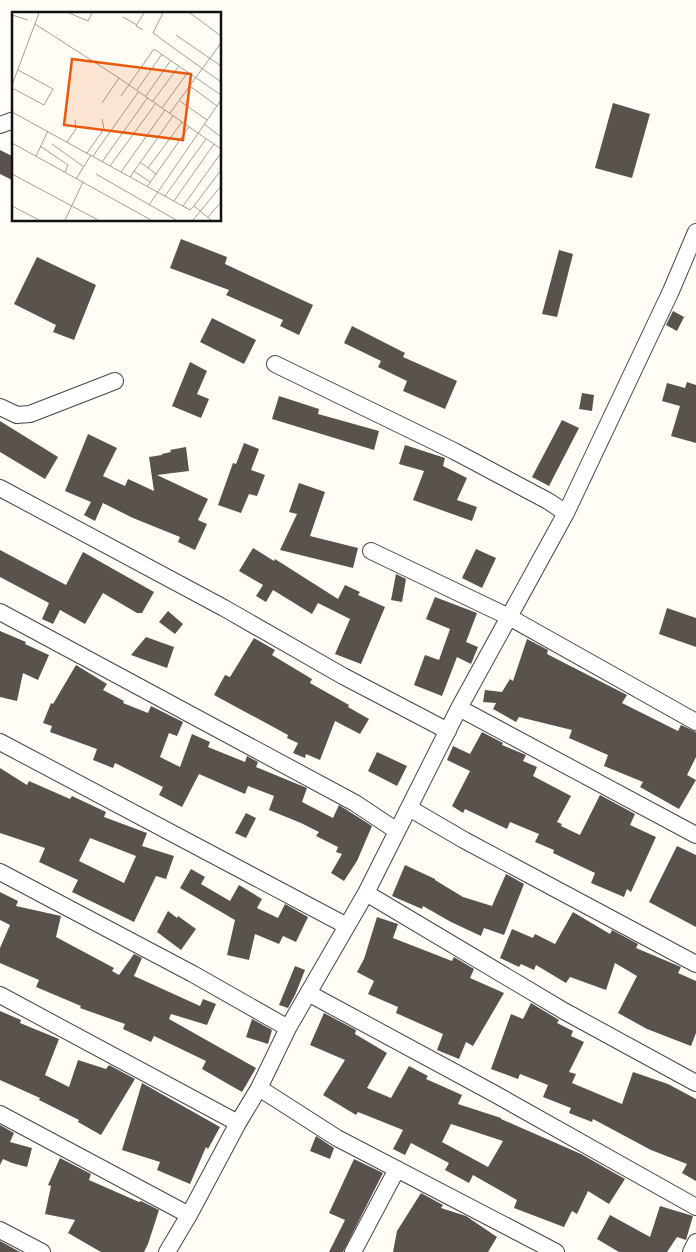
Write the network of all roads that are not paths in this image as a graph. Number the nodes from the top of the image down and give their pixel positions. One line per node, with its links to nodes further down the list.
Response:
1 (12, 121): 2 (street)
2 (0, 125)
3 (696, 232): 8 (street)
4 (275, 364): 8 (street)
5 (115, 381): 6 (street)
6 (0, 407)
7 (0, 488): 14 (street)
8 (566, 513): 11 (street)
9 (371, 551): 11 (street)
10 (0, 612): 17 (street)
11 (509, 617): 12 (street); 13 (street)
12 (459, 708): 14 (street); 18 (street)
13 (696, 722)
14 (448, 731): 16 (street)
15 (0, 742): 21 (street)
16 (409, 808): 17 (street); 22 (street)
17 (397, 831): 20 (street)
18 (696, 835)
19 (0, 872): 25 (street)
20 (366, 893): 21 (street); 26 (street)
21 (347, 926): 23 (street)
22 (696, 964)
23 (308, 993): 25 (street); 31 (street)
24 (0, 994): 29 (street)
25 (288, 1028): 27 (street)
26 (696, 1084)
27 (259, 1088): 29 (street); 30 (street)
28 (0, 1114): 32 (street)
29 (238, 1123): 32 (street)
30 (397, 1169): 37 (street); 38 (street)
31 (696, 1207)
32 (189, 1215): 36 (street)
33 (0, 1230): 35 (street)
34 (696, 1242): 39 (street)
35 (42, 1252)
36 (167, 1252)
37 (354, 1252)
38 (556, 1252)
39 (691, 1252)

